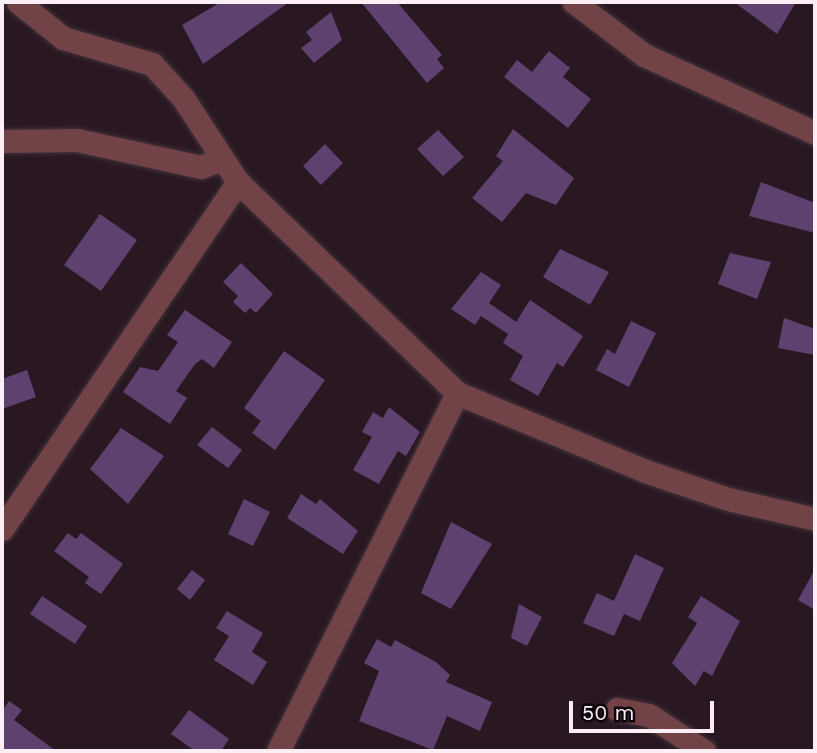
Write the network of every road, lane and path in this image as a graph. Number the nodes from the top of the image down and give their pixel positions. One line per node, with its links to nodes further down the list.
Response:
1 (18, 2): 5 (street)
2 (573, 2): 3 (street)
3 (815, 132)
4 (2, 141): 5 (street)
5 (221, 159): 6 (street)
6 (238, 182): 7 (street); 9 (street)
7 (457, 393): 8 (street); 11 (street)
8 (815, 519)
9 (2, 529)
10 (617, 709): 12 (street)
11 (278, 751)
12 (704, 751)

